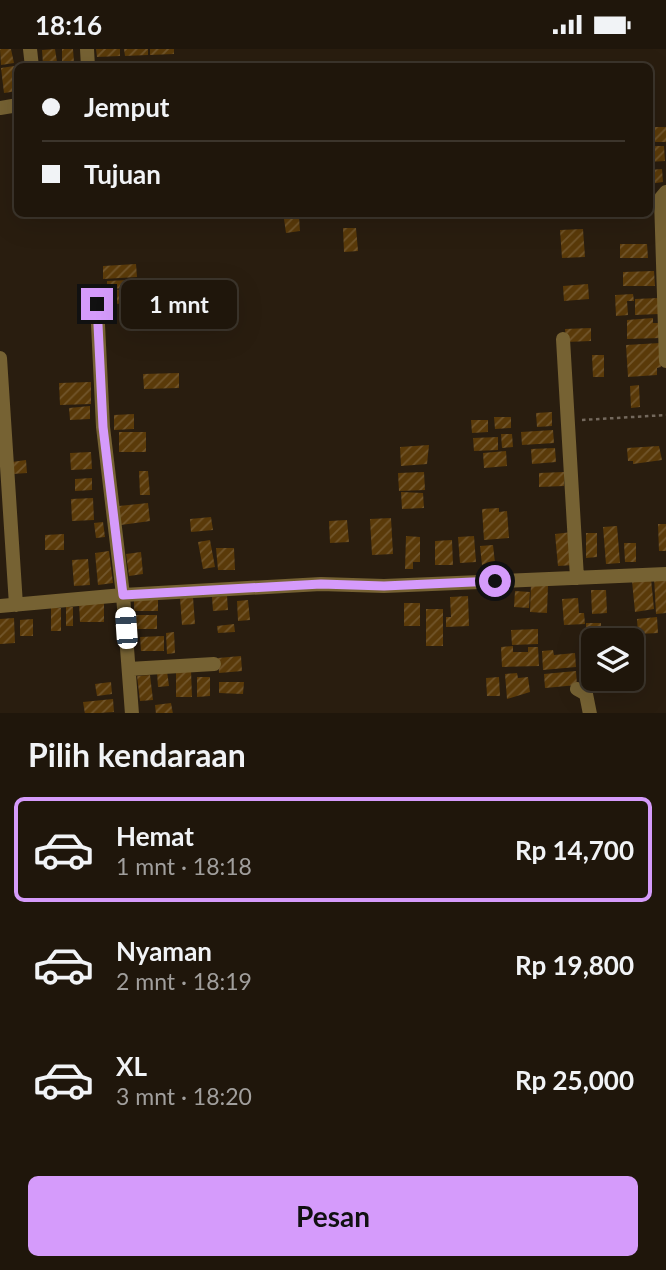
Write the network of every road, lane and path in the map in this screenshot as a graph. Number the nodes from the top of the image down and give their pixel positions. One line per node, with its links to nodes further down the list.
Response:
1 (666, 192): 5 (street)
2 (97, 304): 10 (street)
3 (563, 339): 7 (street)
4 (0, 358): 11 (street)
5 (666, 361)
6 (666, 415): 7 (path)
7 (567, 421): 9 (street)
8 (666, 574): 9 (street)
9 (577, 578): 10 (street)
10 (123, 595): 11 (street); 14 (street)
11 (16, 605): 12 (street)
12 (0, 606)
13 (214, 664): 14 (street)
14 (129, 669): 16 (street)
15 (577, 689): 17 (street)
16 (132, 713)
17 (590, 713)

